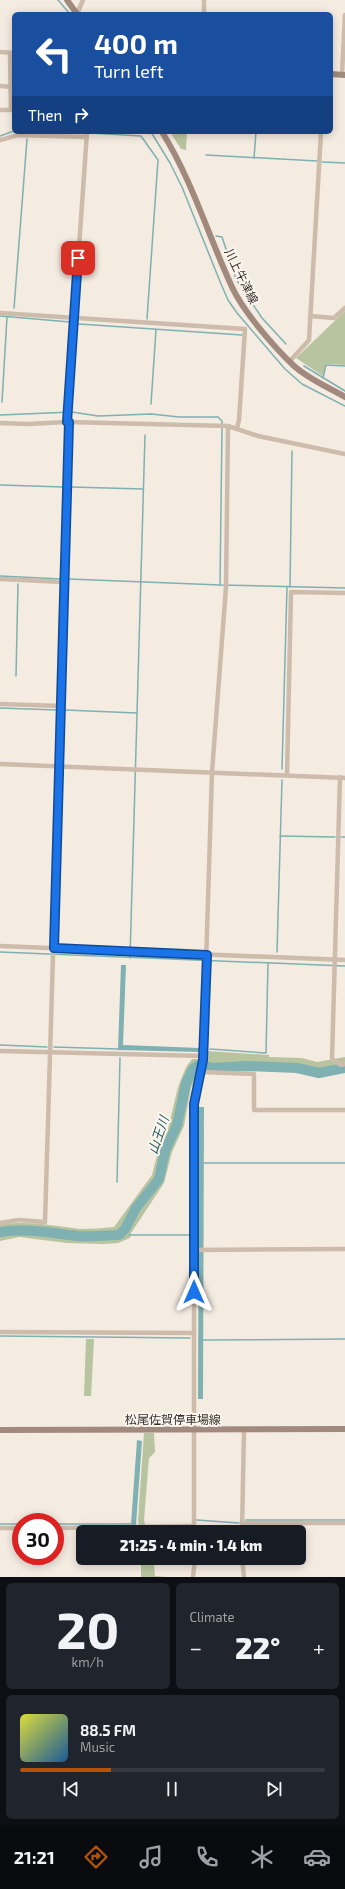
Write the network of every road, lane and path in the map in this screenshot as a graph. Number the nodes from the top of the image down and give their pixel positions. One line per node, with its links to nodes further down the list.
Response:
1 (67, 0): 4 (main road)
2 (83, 0): 5 (street)
3 (204, 0): 6 (street)
4 (76, 12)
5 (78, 12)
6 (204, 12)
7 (345, 15): 10 (street)
8 (0, 52): 9 (street)
9 (12, 53): 12 (street)
10 (343, 74)
11 (0, 86): 12 (street)
12 (11, 87): 13 (street)
13 (0, 110)
14 (163, 134): 22 (main road, 川上牛津線)
15 (321, 134): 20 (street)
16 (87, 135): 17 (street); 21 (street)
17 (0, 140)
18 (345, 308): 20 (street)
19 (0, 313): 21 (street)
20 (310, 316): 22 (street)
21 (74, 318): 24 (street); 27 (street)
22 (290, 361): 23 (main road, 川上牛津線)
23 (345, 397)
24 (68, 422): 25 (street); 26 (street); 30 (street)
25 (0, 423)
26 (228, 426): 27 (street); 36 (street)
27 (237, 428): 28 (street)
28 (345, 454)
29 (0, 579): 30 (street)
30 (64, 582): 33 (street)
31 (345, 593): 37 (street)
32 (0, 704): 33 (street)
33 (61, 706): 35 (street)
34 (0, 764): 35 (street)
35 (59, 767): 36 (street); 40 (street)
36 (212, 772): 37 (street); 41 (street)
37 (286, 775): 38 (street)
38 (342, 777): 42 (street)
39 (0, 946): 40 (street)
40 (54, 948): 41 (street); 45 (street)
41 (207, 955): 42 (street); 46 (street)
42 (335, 960): 43 (street); 47 (street)
43 (345, 960)
44 (0, 1051): 45 (street)
45 (50, 1052): 46 (street); 50 (street)
46 (204, 1058): 48 (street)
47 (345, 1064)
48 (202, 1072): 49 (street); 52 (street)
49 (345, 1110)
50 (0, 1223)
51 (345, 1249): 52 (street)
52 (194, 1250): 54 (street)
53 (0, 1332): 54 (street)
54 (194, 1333): 55 (street)
55 (194, 1429): 57 (main road, 松尾佐賀停車場線); 58 (main road, 松尾佐賀停車場線); 61 (street)
56 (345, 1429): 58 (main road, 松尾佐賀停車場線)
57 (0, 1430)
58 (244, 1430): 59 (street)
59 (242, 1523): 60 (street)
60 (345, 1523)
61 (194, 1525)
62 (0, 1528): 63 (street)
63 (12, 1528)
64 (64, 1528): 65 (street)
65 (76, 1528)
66 (194, 1565): 68 (street)
67 (243, 1565): 69 (street)
68 (193, 1577)
69 (244, 1577)

